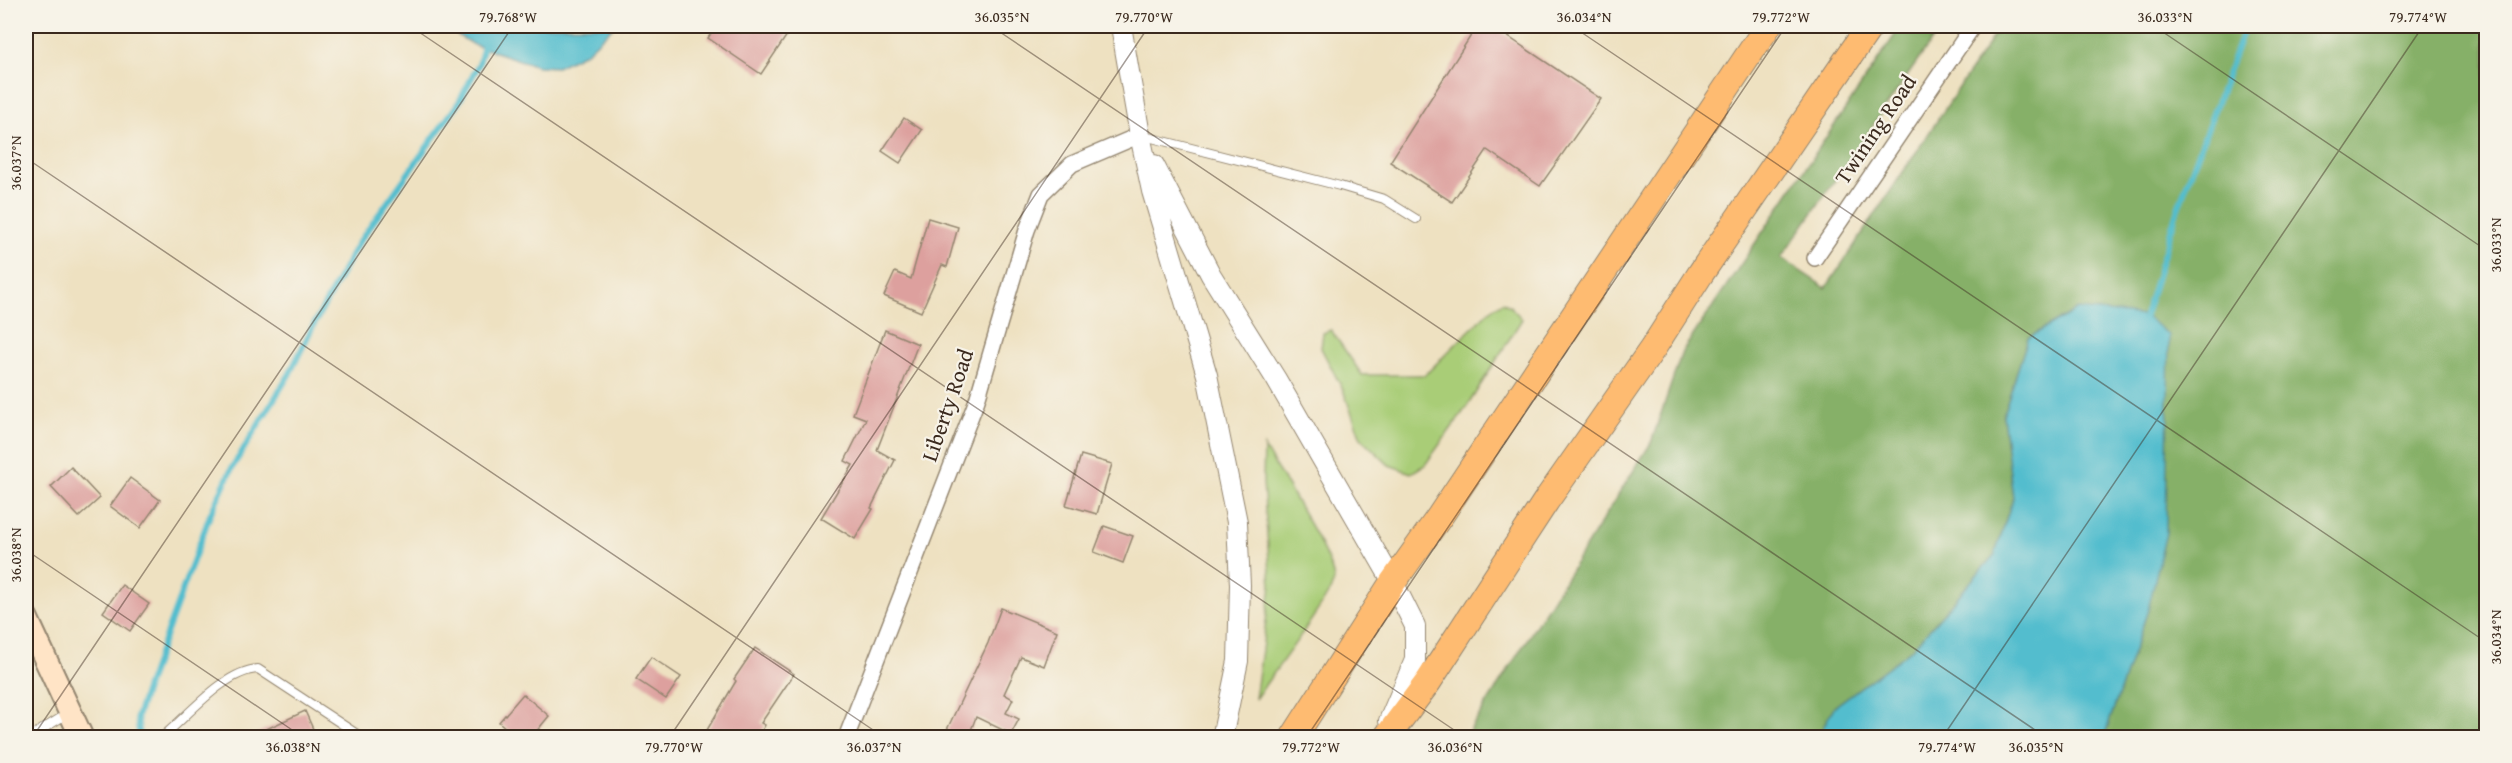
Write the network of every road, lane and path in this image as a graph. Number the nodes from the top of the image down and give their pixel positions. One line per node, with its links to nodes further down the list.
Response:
1 (1121, 26): 5 (street)
2 (1768, 26): 8 (highway)
3 (1870, 26): 18 (highway)
4 (1972, 26): 7 (street, Twining Road)
5 (1140, 135): 6 (lane); 8 (street); 15 (street, Liberty Road); 16 (street)
6 (1416, 219)
7 (1815, 258)
8 (1393, 582): 17 (highway); 18 (street)
9 (26, 617): 10 (main road)
10 (71, 712): 11 (lane); 12 (main road)
11 (28, 738)
12 (82, 738)
13 (161, 738): 14 (lane)
14 (363, 738)
15 (846, 738)
16 (1222, 738)
17 (1293, 738)
18 (1384, 738)

